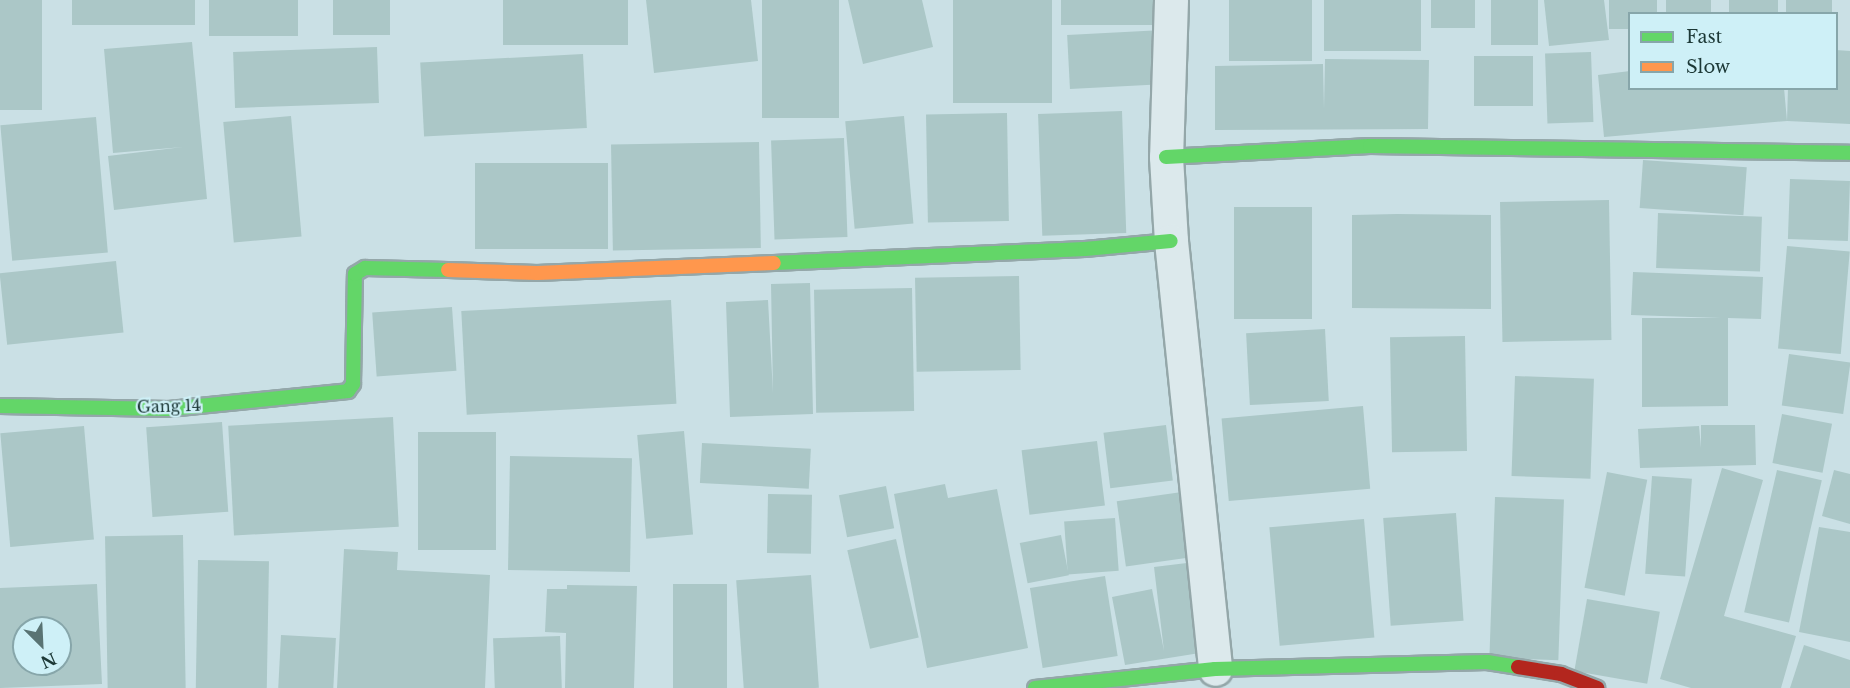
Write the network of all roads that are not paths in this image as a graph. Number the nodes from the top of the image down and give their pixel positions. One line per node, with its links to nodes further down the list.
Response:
1 (1171, 0): 3 (street)
2 (1850, 153): 3 (street)
3 (1166, 157): 4 (street)
4 (1171, 241): 5 (street, Gang 14); 6 (street)
5 (0, 406)
6 (1215, 669): 7 (street); 8 (street)
7 (1560, 681): 9 (street)
8 (1035, 688)
9 (1597, 688)

